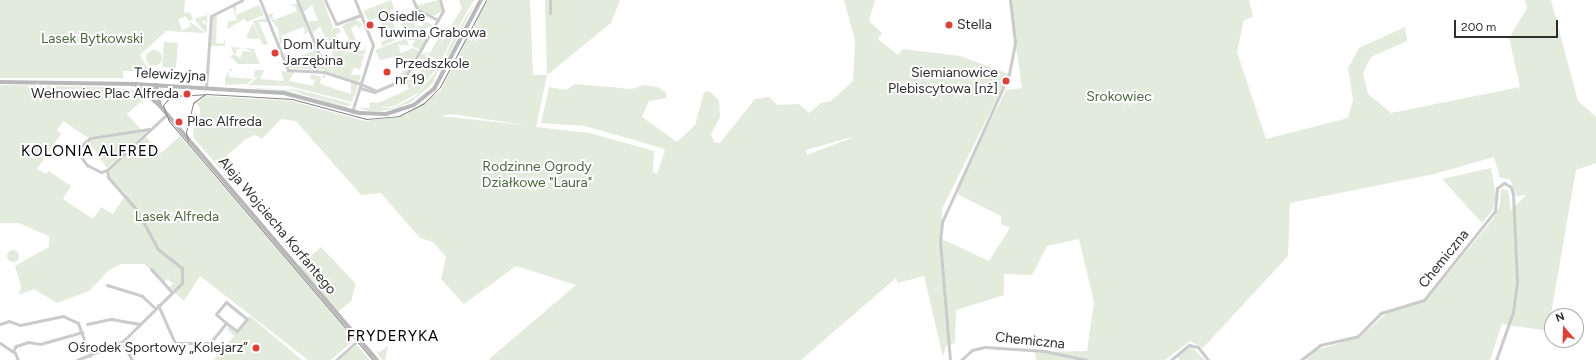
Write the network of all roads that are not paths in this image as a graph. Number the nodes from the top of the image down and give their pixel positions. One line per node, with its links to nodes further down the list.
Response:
1 (242, 0): 20 (street)
2 (260, 0): 14 (street)
3 (297, 0): 14 (street)
4 (325, 0): 12 (street)
5 (355, 0): 12 (street)
6 (412, 0): 13 (street)
7 (440, 0): 13 (street)
8 (481, 0): 24 (main road, Telewizyjna)
9 (550, 0): 11 (street)
10 (1010, 0): 42 (street)
11 (550, 13)
12 (361, 15): 19 (street)
13 (438, 20): 19 (street)
14 (316, 71): 19 (street)
15 (0, 82): 16 (main road, Telewizyjna)
16 (135, 84): 17 (main road, Telewizyjna); 22 (main road, Aleja Wojciecha Korfantego)
17 (155, 85): 18 (main road, Telewizyjna); 21 (main road); 22 (main road)
18 (169, 86): 20 (main road, Telewizyjna); 21 (main road)
19 (361, 86): 24 (street)
20 (206, 88): 24 (main road, Telewizyjna)
21 (160, 95): 23 (main road)
22 (152, 97): 23 (main road, Aleja Wojciecha Korfantego)
23 (160, 106): 25 (main road, Aleja Wojciecha Korfantego)
24 (352, 112)
25 (167, 114): 26 (street); 38 (main road, Aleja Wojciecha Korfantego)
26 (149, 129): 27 (street); 27 (street)
27 (107, 170): 30 (street)
28 (151, 269): 30 (street)
29 (107, 285): 32 (street)
30 (172, 292): 31 (street)
31 (158, 305): 32 (street); 33 (street)
32 (155, 308): 36 (street)
33 (226, 323): 33 (street)
34 (0, 324): 37 (street)
35 (87, 324): 36 (street)
36 (140, 324): 39 (street)
37 (82, 332): 41 (street); 43 (street)
38 (359, 339): 47 (street); 48 (main road, Aleja Wojciecha Korfantego)
39 (122, 342): 43 (street); 46 (street)
40 (0, 343): 41 (street)
41 (13, 352): 44 (street)
42 (950, 354): 49 (street); 50 (street)
43 (90, 356): 45 (street)
44 (18, 360)
45 (77, 360)
46 (132, 360)
47 (336, 360)
48 (377, 360)
49 (950, 360)
50 (954, 360)
51 (961, 360): 52 (street, Chemiczna)
52 (1086, 360)
53 (1171, 360): 54 (street)
54 (1208, 360)
55 (1301, 360): 56 (street, Chemiczna)
56 (1496, 360)

